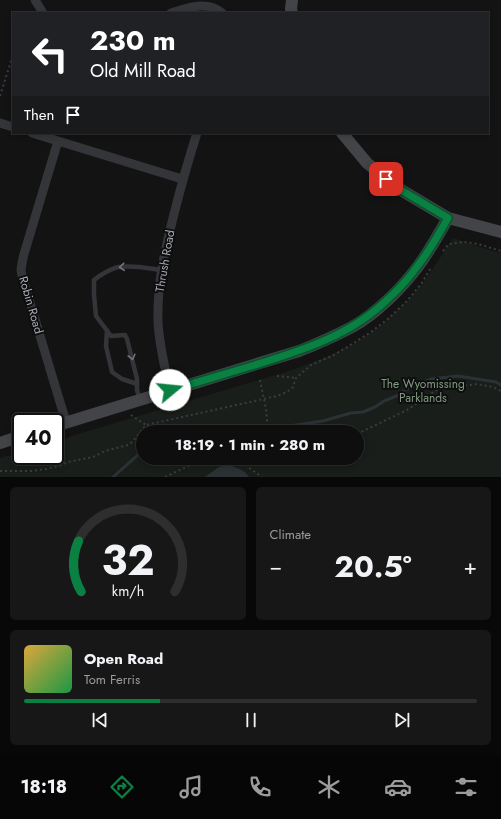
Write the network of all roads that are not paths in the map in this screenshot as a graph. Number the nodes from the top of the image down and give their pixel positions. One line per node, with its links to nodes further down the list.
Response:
1 (35, 0): 2 (street)
2 (42, 12)
3 (174, 12): 4 (street)
4 (220, 12)
5 (0, 123): 6 (street)
6 (12, 127)
7 (35, 134): 10 (street)
8 (197, 134): 11 (street, Thrush Road)
9 (343, 134): 12 (street)
10 (58, 141): 11 (street); 19 (street, Robin Road)
11 (182, 179): 14 (street, Thrush Road)
12 (448, 218): 13 (street); 17 (street)
13 (501, 232)
14 (161, 270): 15 (lane, one-way to 15); 17 (street, Thrush Road)
15 (107, 330): 16 (lane); 16 (lane, one-way to 16)
16 (137, 384): 18 (lane)
17 (170, 390): 18 (street)
18 (140, 400): 20 (street)
19 (58, 413)
20 (64, 423)
21 (12, 439): 22 (street)
22 (0, 442)

